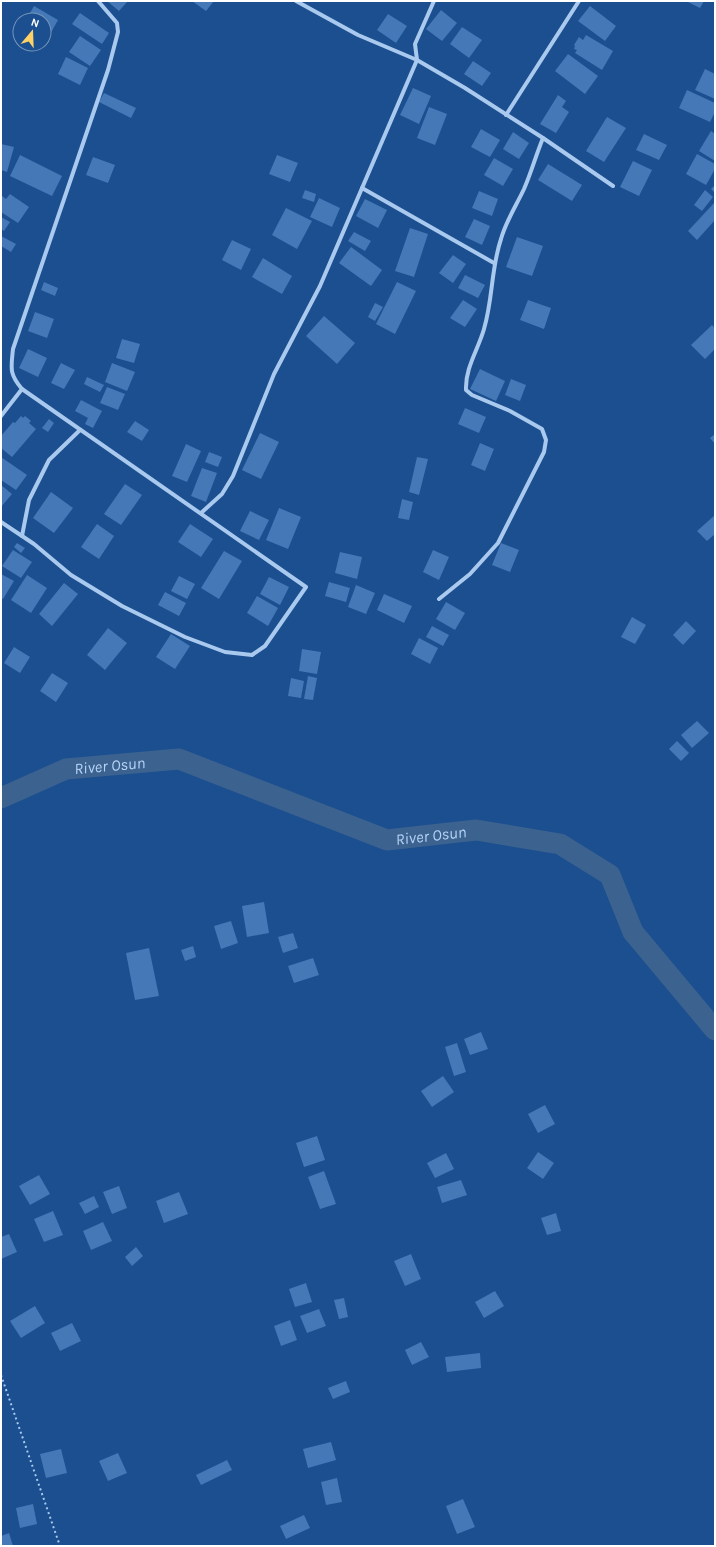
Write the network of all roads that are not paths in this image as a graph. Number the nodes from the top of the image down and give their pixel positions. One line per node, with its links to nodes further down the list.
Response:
1 (98, 1): 11 (street)
2 (296, 1): 5 (street)
3 (434, 1): 5 (street)
4 (579, 1): 6 (street)
5 (416, 60): 6 (street); 9 (street)
6 (506, 115): 7 (street)
7 (542, 138): 8 (street); 10 (street)
8 (613, 186)
9 (362, 188): 10 (street); 14 (street)
10 (494, 263): 17 (street)
11 (22, 389): 12 (street); 13 (street)
12 (1, 416)
13 (80, 430): 14 (street); 16 (street)
14 (201, 513): 16 (street)
15 (1, 522): 16 (street)
16 (22, 536)
17 (439, 599)

